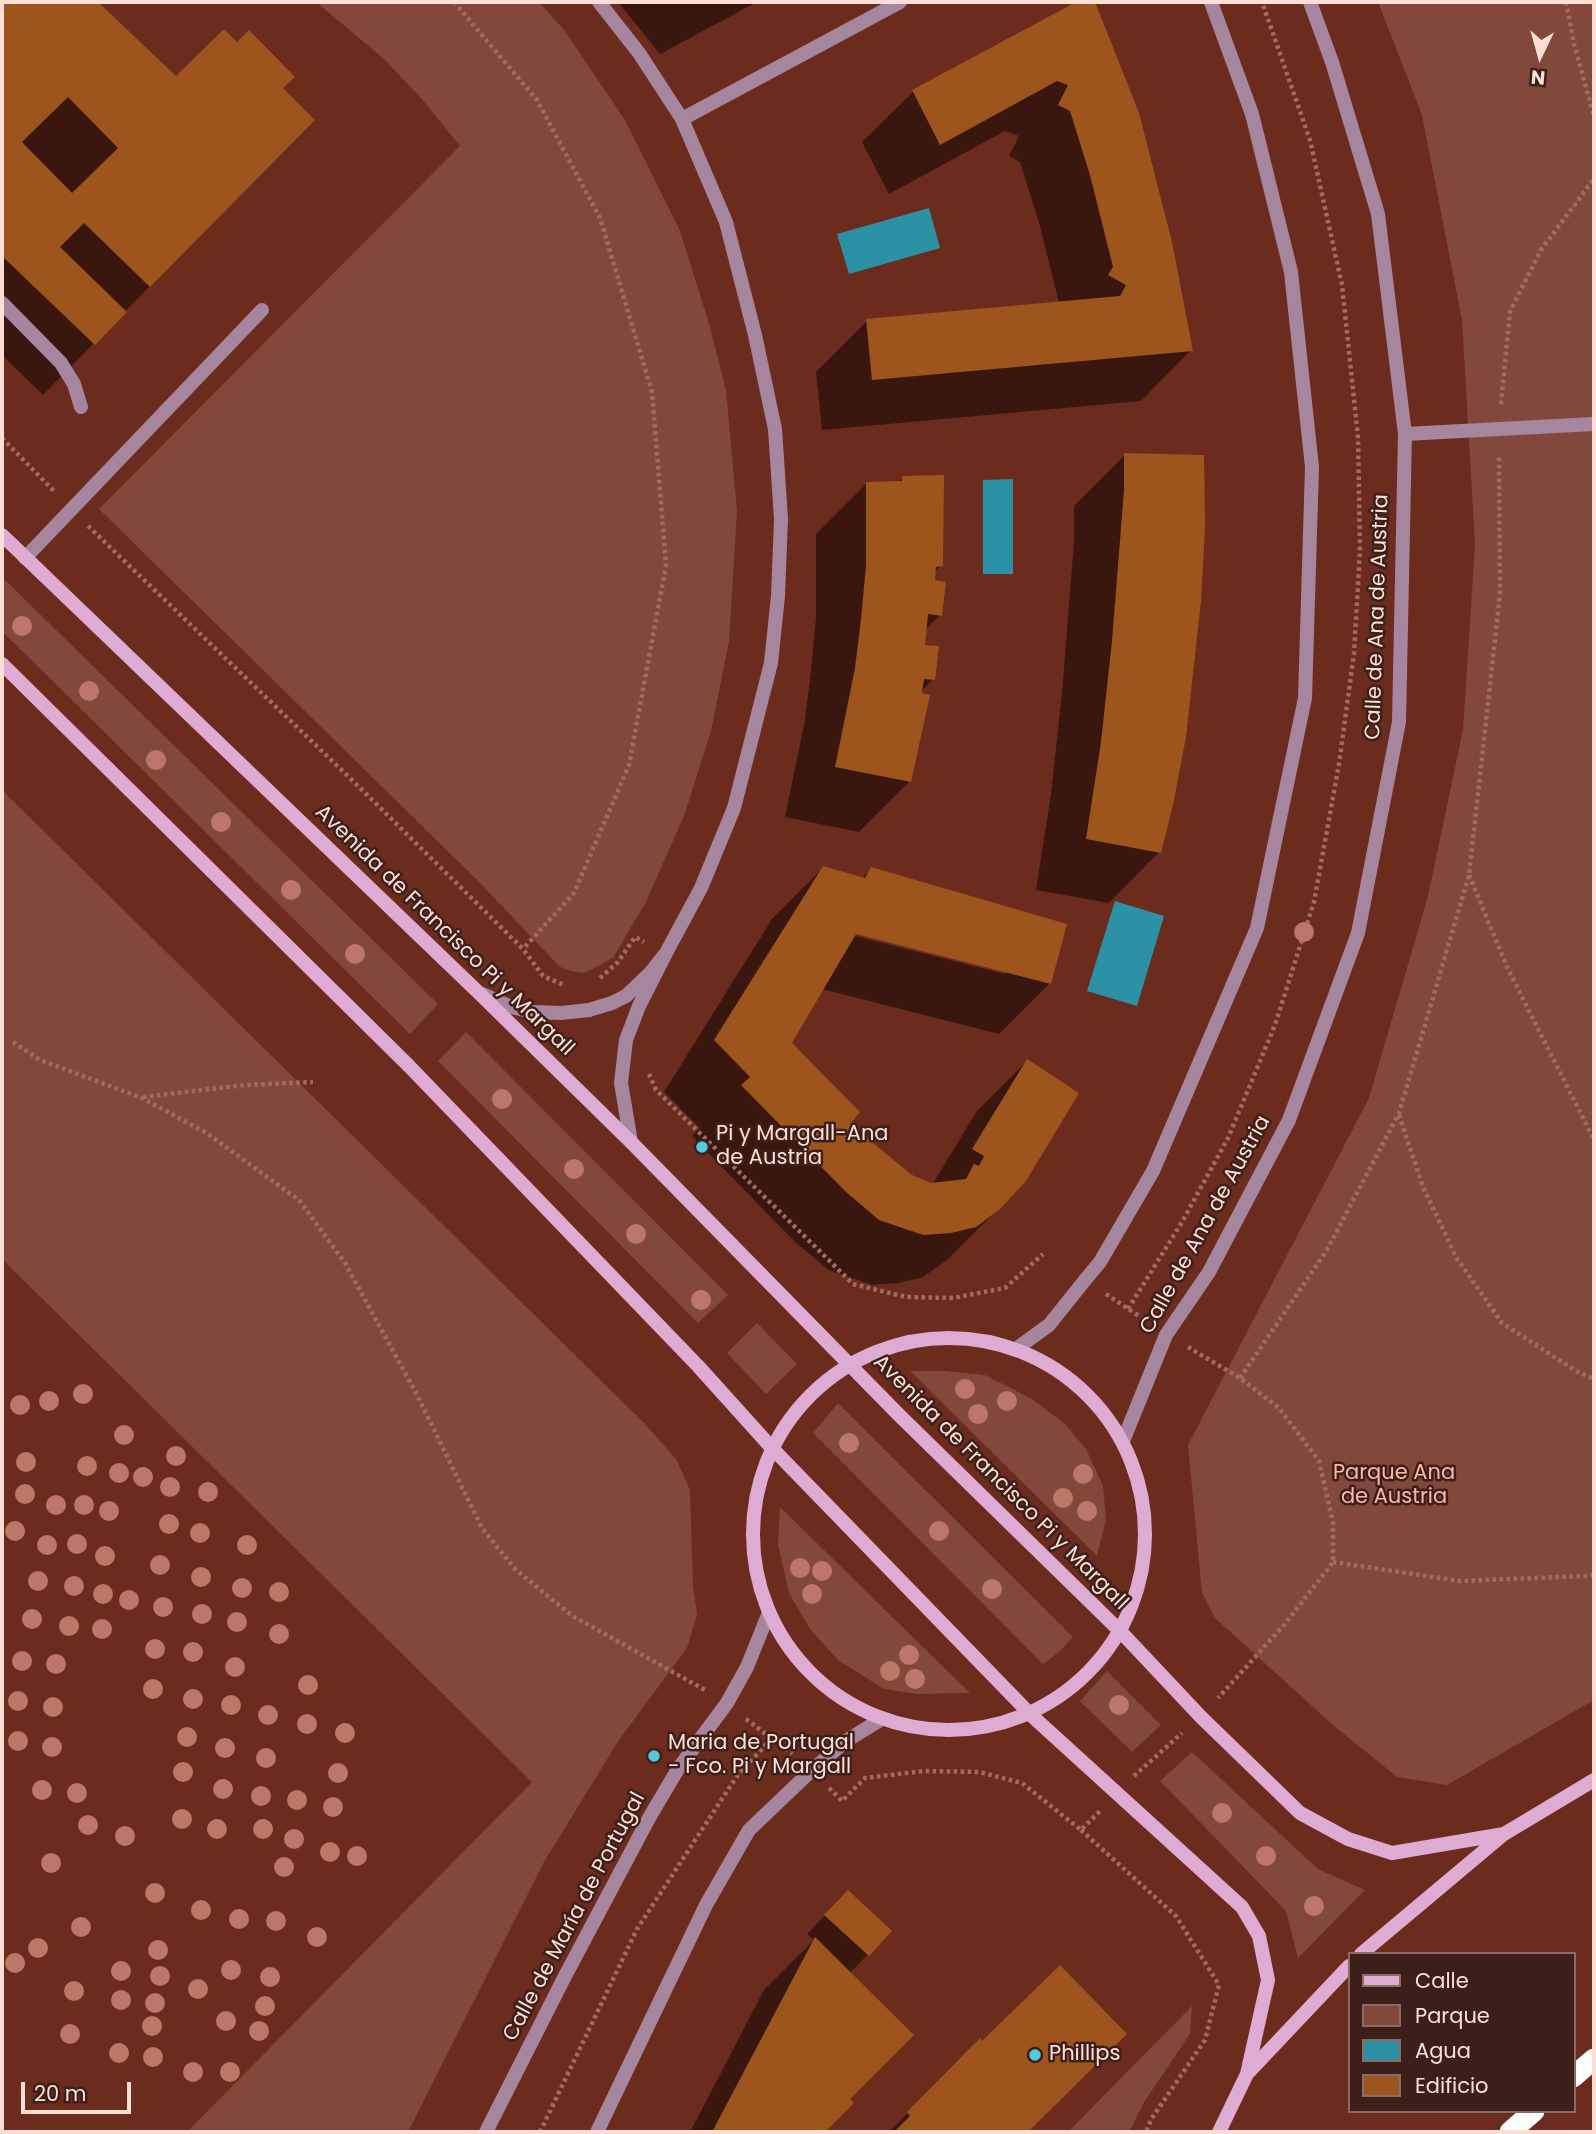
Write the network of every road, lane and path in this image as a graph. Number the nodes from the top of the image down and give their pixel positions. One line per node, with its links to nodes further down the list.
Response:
1 (454, 2): 22 (path)
2 (599, 2): 8 (street)
3 (900, 2): 8 (street)
4 (1211, 2): 35 (street)
5 (1310, 2): 15 (street, Calle de Ana de Austria)
6 (1566, 2): 7 (path)
7 (1594, 116)
8 (682, 119): 23 (street)
9 (1594, 179): 14 (path)
10 (2, 303): 12 (street)
11 (262, 310): 17 (street)
12 (81, 407)
13 (1594, 424): 14 (street)
14 (1499, 429): 15 (street); 21 (path)
15 (1405, 433): 39 (street, Calle de Ana de Austria)
16 (2, 438): 17 (path)
17 (71, 509): 19 (street); 22 (path)
18 (2, 535): 19 (street, Avenida de Francisco Pi y Margall)
19 (25, 558): 26 (street, Avenida de Francisco Pi y Margall)
20 (2, 664): 40 (street)
21 (1469, 875): 31 (path); 32 (path)
22 (523, 949): 25 (path)
23 (666, 953): 24 (path); 26 (street); 33 (street)
24 (596, 982)
25 (573, 984)
26 (479, 993): 33 (street, Avenida de Francisco Pi y Margall)
27 (13, 1042): 30 (path)
28 (649, 1064): 34 (path)
29 (313, 1082): 30 (path)
30 (142, 1097): 45 (path)
31 (1399, 1113): 37 (path); 38 (path)
32 (1594, 1140)
33 (631, 1142): 36 (street, Avenida de Francisco Pi y Margall)
34 (1043, 1254)
35 (1016, 1349): 36 (street, Avenida de Francisco Pi y Margall); 39 (street, Avenida de Francisco Pi y Margall)
36 (850, 1363): 40 (street, Avenida de Francisco Pi y Margall); 44 (street, Avenida de Francisco Pi y Margall)
37 (1240, 1378)
38 (1594, 1379)
39 (1124, 1441): 44 (street, Avenida de Francisco Pi y Margall)
40 (771, 1447): 43 (street, Avenida de Francisco Pi y Margall); 46 (street)
41 (1333, 1562): 42 (path)
42 (1594, 1574)
43 (768, 1615): 48 (street, Avenida de Francisco Pi y Margall); 60 (street, Calle de María de Portugal)
44 (1121, 1632): 46 (street, Avenida de Francisco Pi y Margall); 53 (street, Avenida de Francisco Pi y Margall)
45 (715, 1696)
46 (1031, 1715): 48 (street, Avenida de Francisco Pi y Margall); 57 (street)
47 (743, 1716): 49 (path)
48 (880, 1720): 50 (street)
49 (772, 1738): 50 (path); 61 (path)
50 (811, 1770): 62 (street)
51 (1594, 1780): 53 (street)
52 (1082, 1830): 63 (path)
53 (1504, 1834): 54 (street)
54 (1363, 1952)
55 (1348, 1967): 57 (street)
56 (1594, 2059): 58 (highway)
57 (1247, 2074): 64 (street)
58 (1575, 2075)
59 (1532, 2113): 65 (highway)
60 (486, 2132)
61 (540, 2132)
62 (597, 2132)
63 (1146, 2132)
64 (1219, 2132)
65 (1510, 2132)

